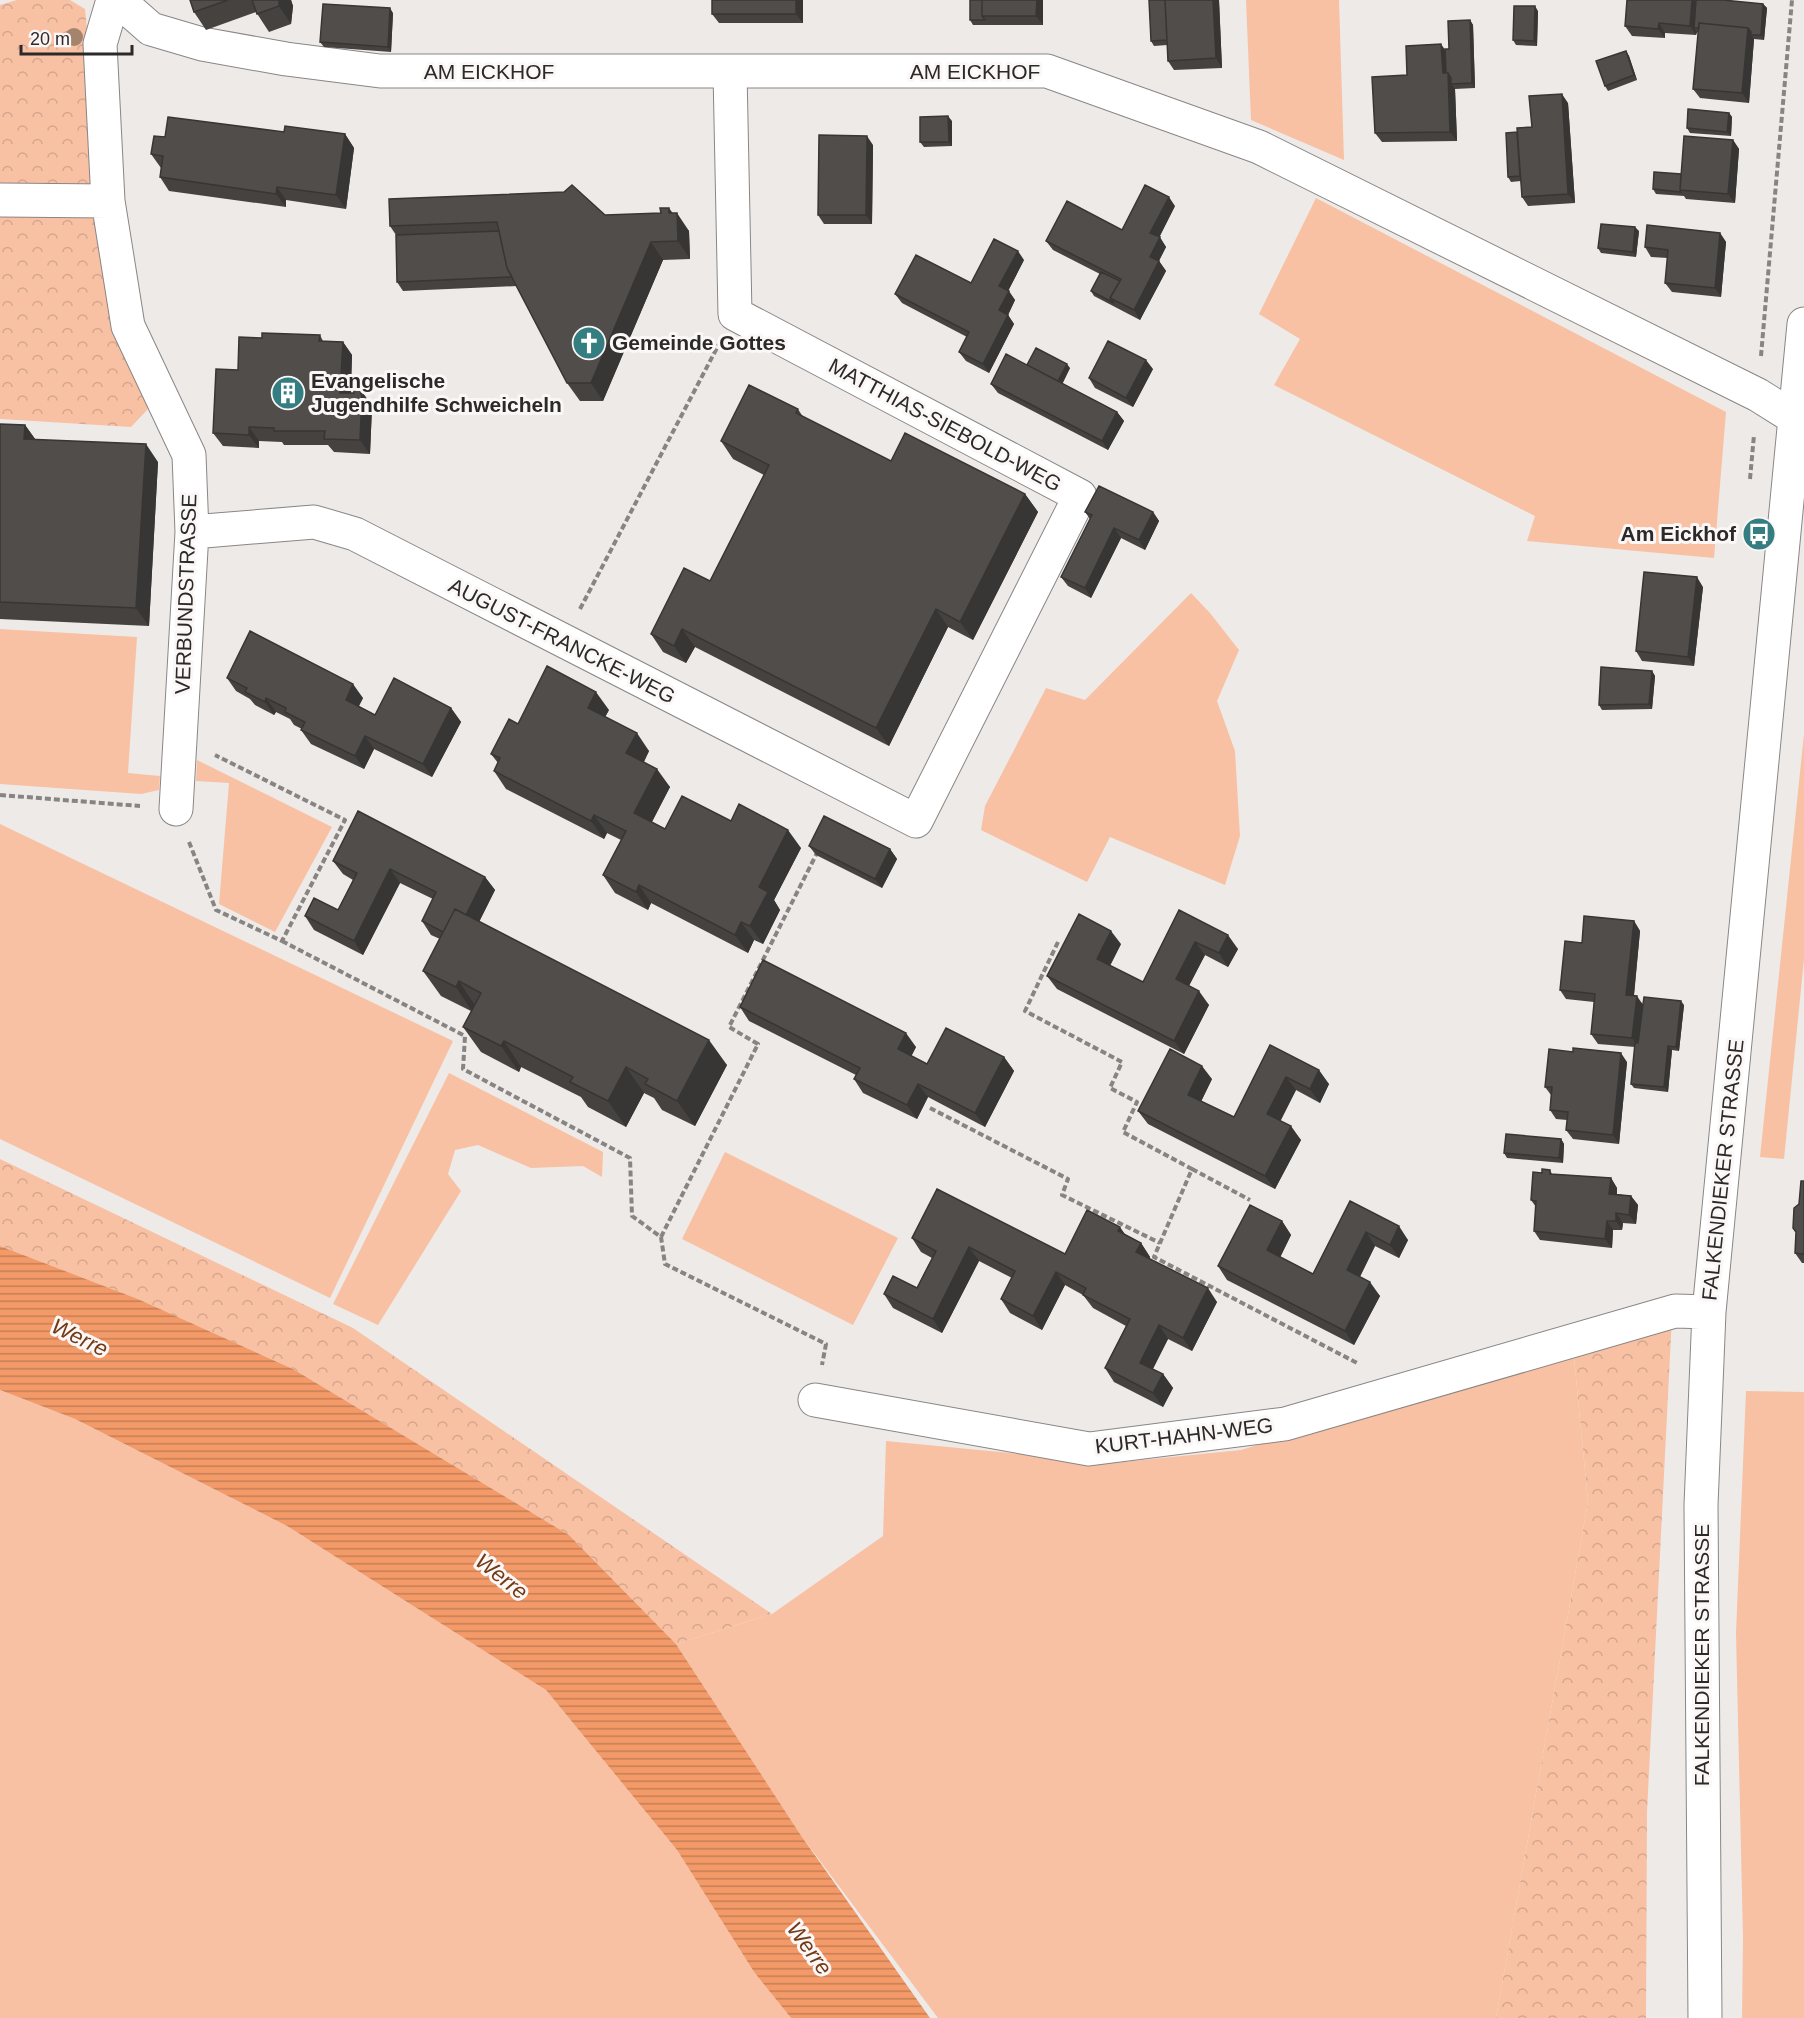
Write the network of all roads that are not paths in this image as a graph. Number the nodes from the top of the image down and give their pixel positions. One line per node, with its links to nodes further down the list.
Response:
1 (113, 0): 5 (street, VERBUNDSTRASSE)
2 (118, 0): 3 (street, AM EICKHOF)
3 (730, 72): 7 (street, AM EICKHOF); 10 (street, MATTHIAS-SIEBOLD-WEG)
4 (0, 200): 5 (street)
5 (108, 201): 8 (street, VERBUNDSTRASSE)
6 (1804, 324): 7 (street, FALKENDIEKER STRASSE)
7 (1800, 422): 11 (street, FALKENDIEKER STRASSE)
8 (192, 532): 9 (street, VERBUNDSTRASSE); 10 (street, AUGUST-FRANCKE-WEG)
9 (176, 809)
10 (916, 821)
11 (1709, 1312): 12 (street, KURT-HAHN-WEG); 13 (street, FALKENDIEKER STRASSE)
12 (815, 1400)
13 (1705, 2018)

